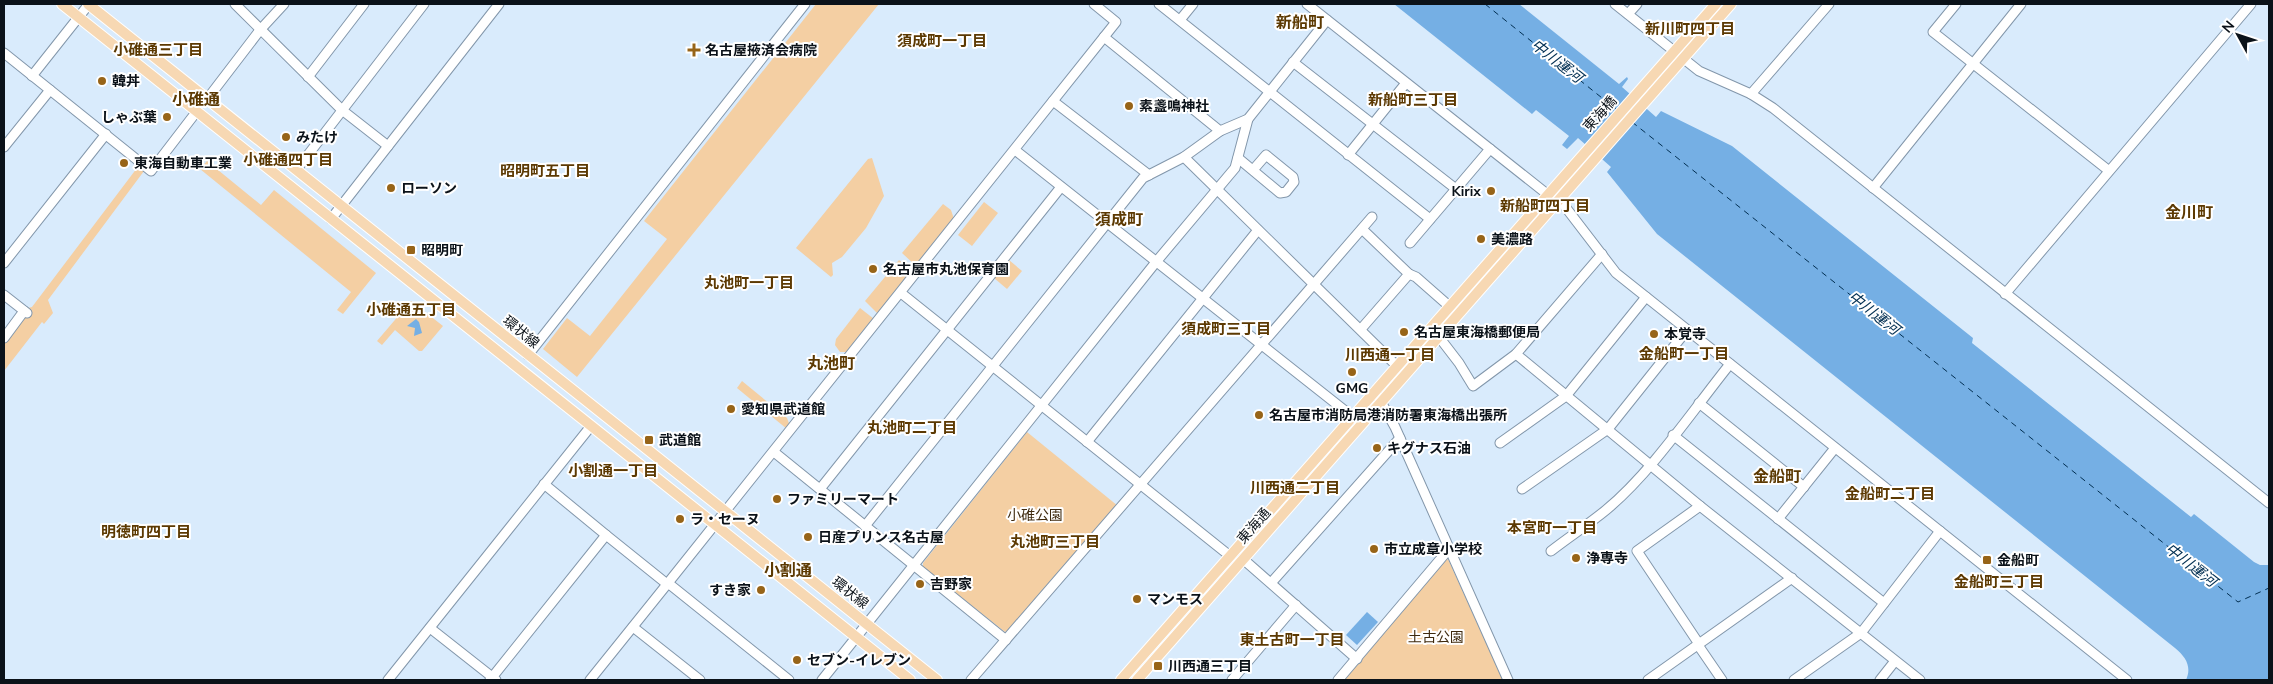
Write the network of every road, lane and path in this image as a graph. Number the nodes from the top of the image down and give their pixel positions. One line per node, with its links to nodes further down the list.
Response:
1 (62, 4): 22 (main road)
2 (89, 4): 22 (street); 37 (main road, 環状線)
3 (236, 4): 25 (street)
4 (284, 4): 25 (street)
5 (364, 4): 32 (street)
6 (424, 4): 39 (street)
7 (499, 4): 45 (street)
8 (805, 4): 89 (street)
9 (1094, 4): 26 (street)
10 (1159, 4): 23 (street)
11 (1193, 4): 23 (street)
12 (1307, 4): 24 (street)
13 (1615, 4): 21 (street)
14 (1637, 4): 21 (street)
15 (1716, 4): 28 (main road)
16 (1731, 4): 28 (main road)
17 (1829, 4): 36 (street)
18 (1956, 4): 30 (street)
19 (2022, 4): 30 (street)
20 (2251, 4): 55 (street)
21 (1628, 14): 28 (street)
22 (79, 17): 31 (street); 40 (main road)
23 (1180, 20): 35 (street)
24 (1327, 20): 29 (street); 33 (street)
25 (260, 30): 32 (street); 37 (street)
26 (1104, 37): 38 (street); 43 (street)
27 (4, 54): 31 (street)
28 (1679, 55): 36 (street); 52 (main road, 東海橋); 61 (main road, 東海橋)
29 (1293, 62): 35 (street); 42 (street)
30 (1973, 64): 55 (street); 58 (street)
31 (32, 76): 34 (street)
32 (308, 77): 39 (street)
33 (1406, 83): 42 (street); 47 (street)
34 (50, 90): 44 (street); 46 (street)
35 (1270, 91): 41 (street); 49 (street)
36 (1751, 94): 58 (street)
37 (208, 98): 53 (main road, 環状線)
38 (1054, 101): 48 (street); 56 (street)
39 (342, 110): 45 (street); 53 (street)
40 (197, 111): 44 (street); 65 (main road)
41 (1248, 119): 43 (street); 51 (street)
42 (1373, 124): 49 (street); 59 (street)
43 (1220, 131): 50 (street)
44 (106, 134): 73 (street)
45 (388, 146): 63 (street)
46 (4, 147)
47 (1490, 149): 59 (street); 61 (street)
48 (1015, 150): 57 (street); 76 (street)
49 (1348, 155): 66 (street)
50 (1184, 157): 56 (street); 60 (street)
51 (1238, 158): 54 (street); 60 (street)
52 (1590, 164): 62 (main road, 東海通)
53 (297, 169): 63 (main road, 環状線)
54 (1252, 170): 54 (street)
55 (2108, 170): 77 (street)
56 (1149, 175): 67 (street)
57 (1061, 187): 67 (street); 83 (street)
58 (1873, 188): 77 (street)
59 (1456, 189): 66 (street)
60 (1217, 190): 69 (street); 72 (street)
61 (1547, 194): 62 (street); 81 (main road, 東海橋)
62 (1560, 200): 71 (street); 85 (main road, 東海通)
63 (342, 205): 65 (street); 89 (main road, 環状線)
64 (1372, 217): 68 (street)
65 (331, 219): 100 (main road)
66 (1430, 220): 70 (street)
67 (1106, 222): 72 (street); 91 (street)
68 (1362, 229): 74 (street); 75 (street)
69 (1258, 230): 75 (street); 80 (street)
70 (1410, 243)
71 (1602, 254): 79 (street); 88 (street)
72 (1156, 262): 80 (street); 97 (street)
73 (4, 263)
74 (1409, 274): 81 (street); 82 (street)
75 (1314, 284): 82 (street); 87 (street)
76 (901, 293): 83 (street); 107 (street)
77 (2005, 294): 114 (street)
78 (4, 295): 86 (street)
79 (1646, 297): 84 (street); 94 (street)
80 (1202, 298): 87 (street); 104 (street)
81 (1449, 306): 92 (main road, 東海橋)
82 (1361, 329): 92 (street)
83 (947, 330): 91 (street); 113 (street)
84 (1687, 330): 90 (street); 101 (street)
85 (1438, 337): 88 (street); 95 (main road, 東海通)
86 (4, 338)
87 (1262, 346): 98 (street); 110 (street)
88 (1516, 354): 94 (street)
89 (528, 355): 116 (main road, 環状線)
90 (1730, 364): 96 (street); 106 (street)
91 (992, 366): 97 (street); 119 (street)
92 (1397, 366): 93 (main road, 東海橋)
93 (1375, 391): 95 (street); 98 (main road, 東海橋)
94 (1566, 396): 101 (street); 105 (street)
95 (1380, 402): 99 (main road, 東海通); 103 (street)
96 (1699, 404): 102 (street); 111 (street)
97 (1041, 405): 104 (street); 126 (street)
98 (1352, 417): 99 (street); 124 (main road, 東海橋)
99 (1361, 424): 125 (main road, 東海通)
100 (591, 426): 109 (street); 118 (main road)
101 (1608, 430): 108 (street); 112 (street)
102 (1673, 436): 108 (street); 117 (street)
103 (1400, 438): 122 (street); 129 (street)
104 (1087, 442): 110 (street)
105 (1500, 442)
106 (1835, 448): 111 (street); 120 (street)
107 (774, 452): 113 (street); 116 (street)
108 (1650, 465): 115 (street); 123 (street)
109 (544, 484): 121 (street); 134 (street)
110 (1141, 485): 124 (street); 137 (street)
111 (1804, 487): 117 (street)
112 (1522, 489)
113 (820, 490): 119 (street)
114 (2269, 503)
115 (1700, 506): 127 (street); 138 (street)
116 (726, 512): 118 (street); 132 (main road, 環状線)
117 (1778, 519): 130 (street)
118 (715, 524): 128 (street); 136 (main road)
119 (865, 526): 126 (street)
120 (1940, 531): 130 (street); 160 (street)
121 (606, 535): 128 (street); 141 (street)
122 (1449, 549): 139 (street); 154 (street)
123 (1551, 551)
124 (1230, 556): 150 (main road, 東海橋)
125 (1243, 559): 129 (street); 151 (main road, 東海通)
126 (914, 566): 132 (street); 137 (street)
127 (1792, 578): 135 (street); 138 (street)
128 (668, 583): 133 (street); 145 (street)
129 (1271, 583): 131 (street)
130 (1884, 603): 135 (street)
131 (1296, 605): 139 (street); 152 (street)
132 (868, 625): 136 (street); 148 (main road, 環状線)
133 (633, 627): 143 (street); 144 (street)
134 (430, 628): 141 (street); 142 (street)
135 (1861, 633): 140 (street); 157 (street)
136 (856, 637): 146 (street); 147 (main road)
137 (1006, 640): 149 (street)
138 (1699, 645): 155 (street); 156 (street)
139 (1357, 659): 153 (street)
140 (1895, 661): 158 (street); 159 (street)
141 (493, 679)
142 (388, 680)
143 (590, 680)
144 (700, 680)
145 (789, 680)
146 (822, 680)
147 (910, 680)
148 (937, 680)
149 (971, 680)
150 (1121, 680)
151 (1137, 680)
152 (1232, 680)
153 (1338, 680)
154 (1508, 680)
155 (1648, 680)
156 (1722, 680)
157 (1794, 680)
158 (1880, 680)
159 (1920, 680)
160 (2128, 680)

